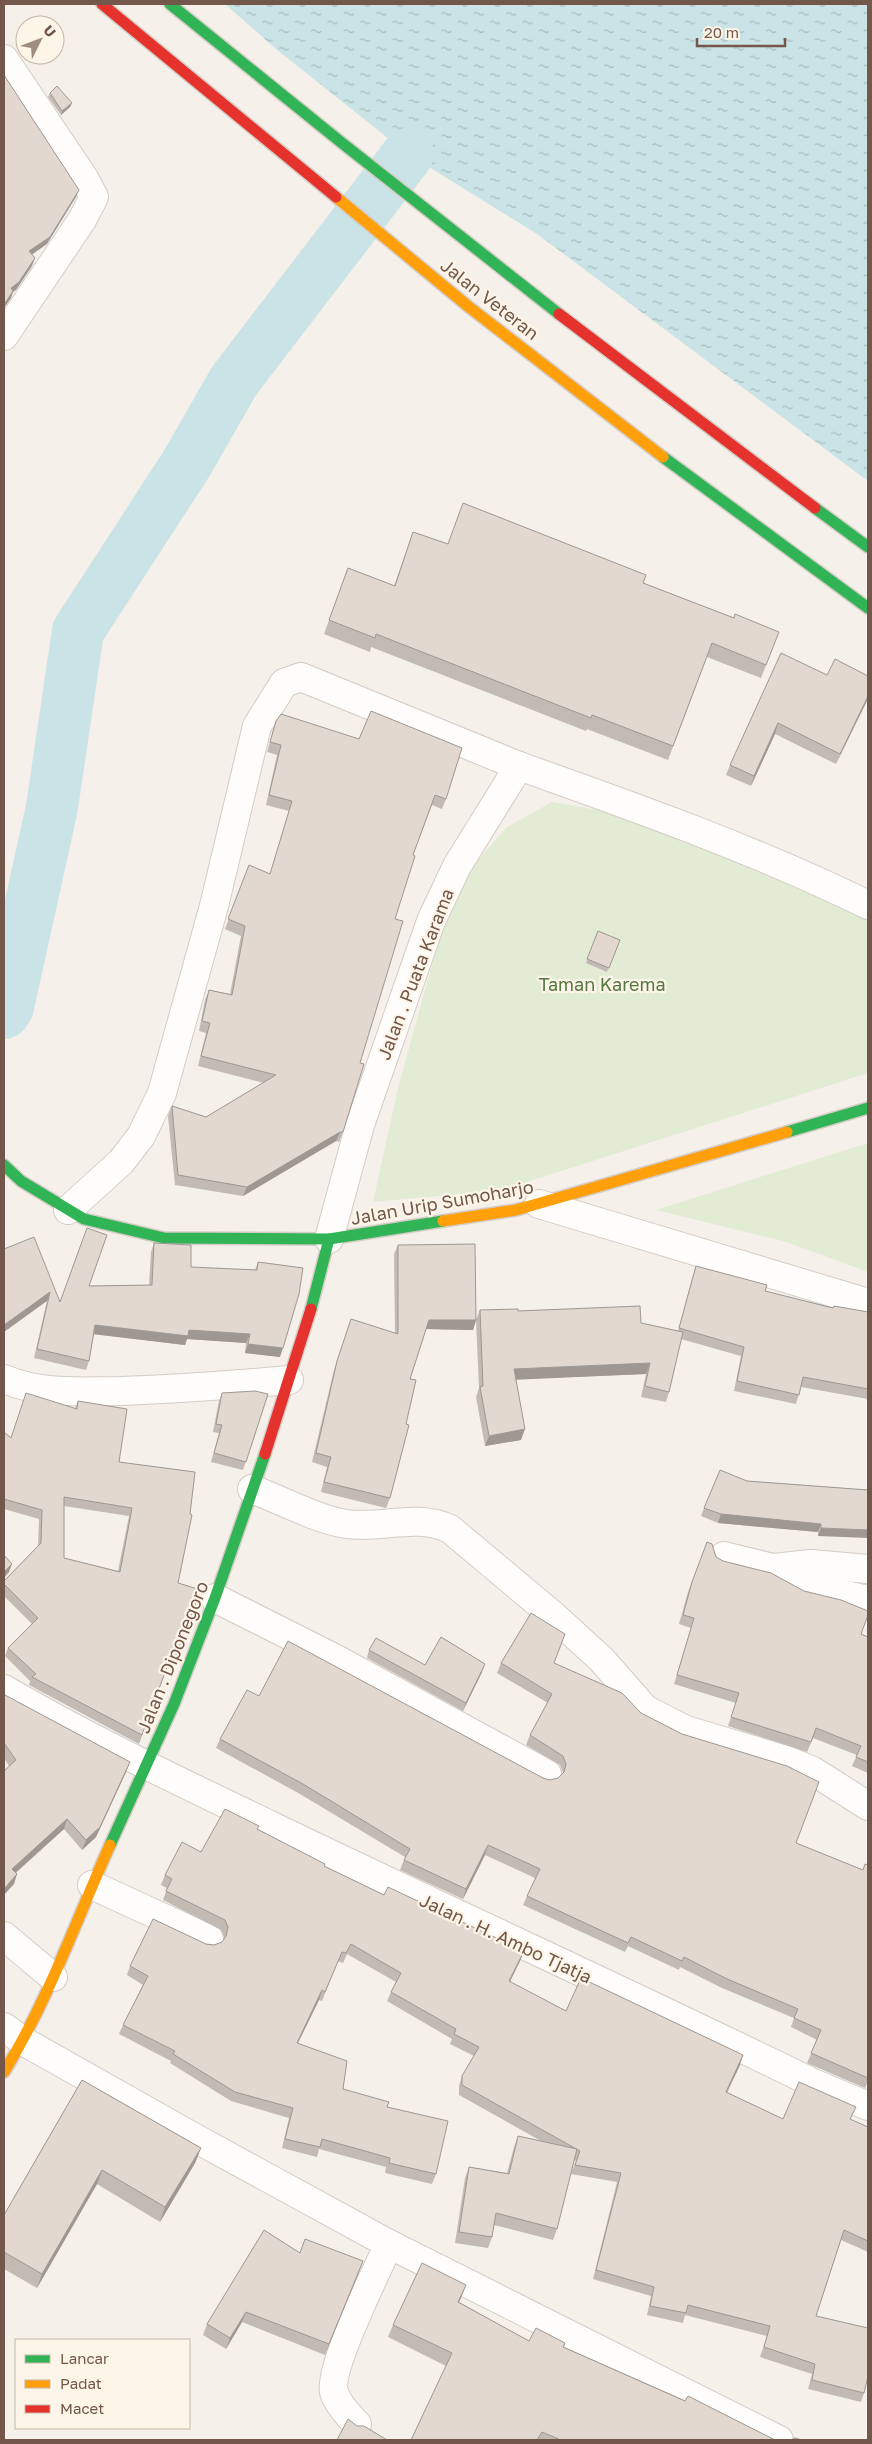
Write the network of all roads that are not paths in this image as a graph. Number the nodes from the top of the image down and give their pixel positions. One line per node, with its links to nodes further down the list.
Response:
1 (102, 4): 6 (main road, Jalan Veteran)
2 (170, 4): 5 (main road, Jalan Veteran)
3 (4, 59): 4 (street)
4 (4, 336)
5 (868, 547)
6 (868, 608)
7 (519, 766): 8 (street); 12 (street); 13 (street, Jalan . Puata Karama)
8 (868, 905)
9 (868, 1108): 11 (main road, Jalan Urip Sumoharjo)
10 (4, 1165): 12 (main road, Jalan Urip Sumoharjo)
11 (539, 1204): 13 (main road, Jalan Urip Sumoharjo); 14 (street)
12 (68, 1210): 13 (main road, Jalan Urip Sumoharjo)
13 (328, 1239): 16 (main road, Jalan . Diponegoro)
14 (868, 1303)
15 (4, 1379): 16 (street)
16 (289, 1380): 17 (main road, Jalan . Diponegoro)
17 (252, 1488): 21 (main road, Jalan . Diponegoro); 26 (street)
18 (724, 1556): 19 (street)
19 (773, 1568): 20 (street); 22 (street)
20 (868, 1569)
21 (215, 1598): 24 (main road, Jalan . Diponegoro); 25 (street)
22 (868, 1600)
23 (4, 1689): 24 (street, Jalan . H. Ambo Tjatja)
24 (147, 1765): 27 (main road, Jalan . Diponegoro); 33 (street, Jalan . H. Ambo Tjatja)
25 (547, 1774)
26 (868, 1806)
27 (92, 1885): 29 (street); 30 (main road, Jalan . Diponegoro)
28 (4, 1936): 30 (street)
29 (209, 1939)
30 (53, 1977): 31 (main road, Jalan . Diponegoro)
31 (14, 2034): 32 (main road, Jalan . Diponegoro); 34 (street)
32 (4, 2072)
33 (868, 2106)
34 (389, 2244): 35 (street); 36 (street)
35 (357, 2424)
36 (779, 2440)

